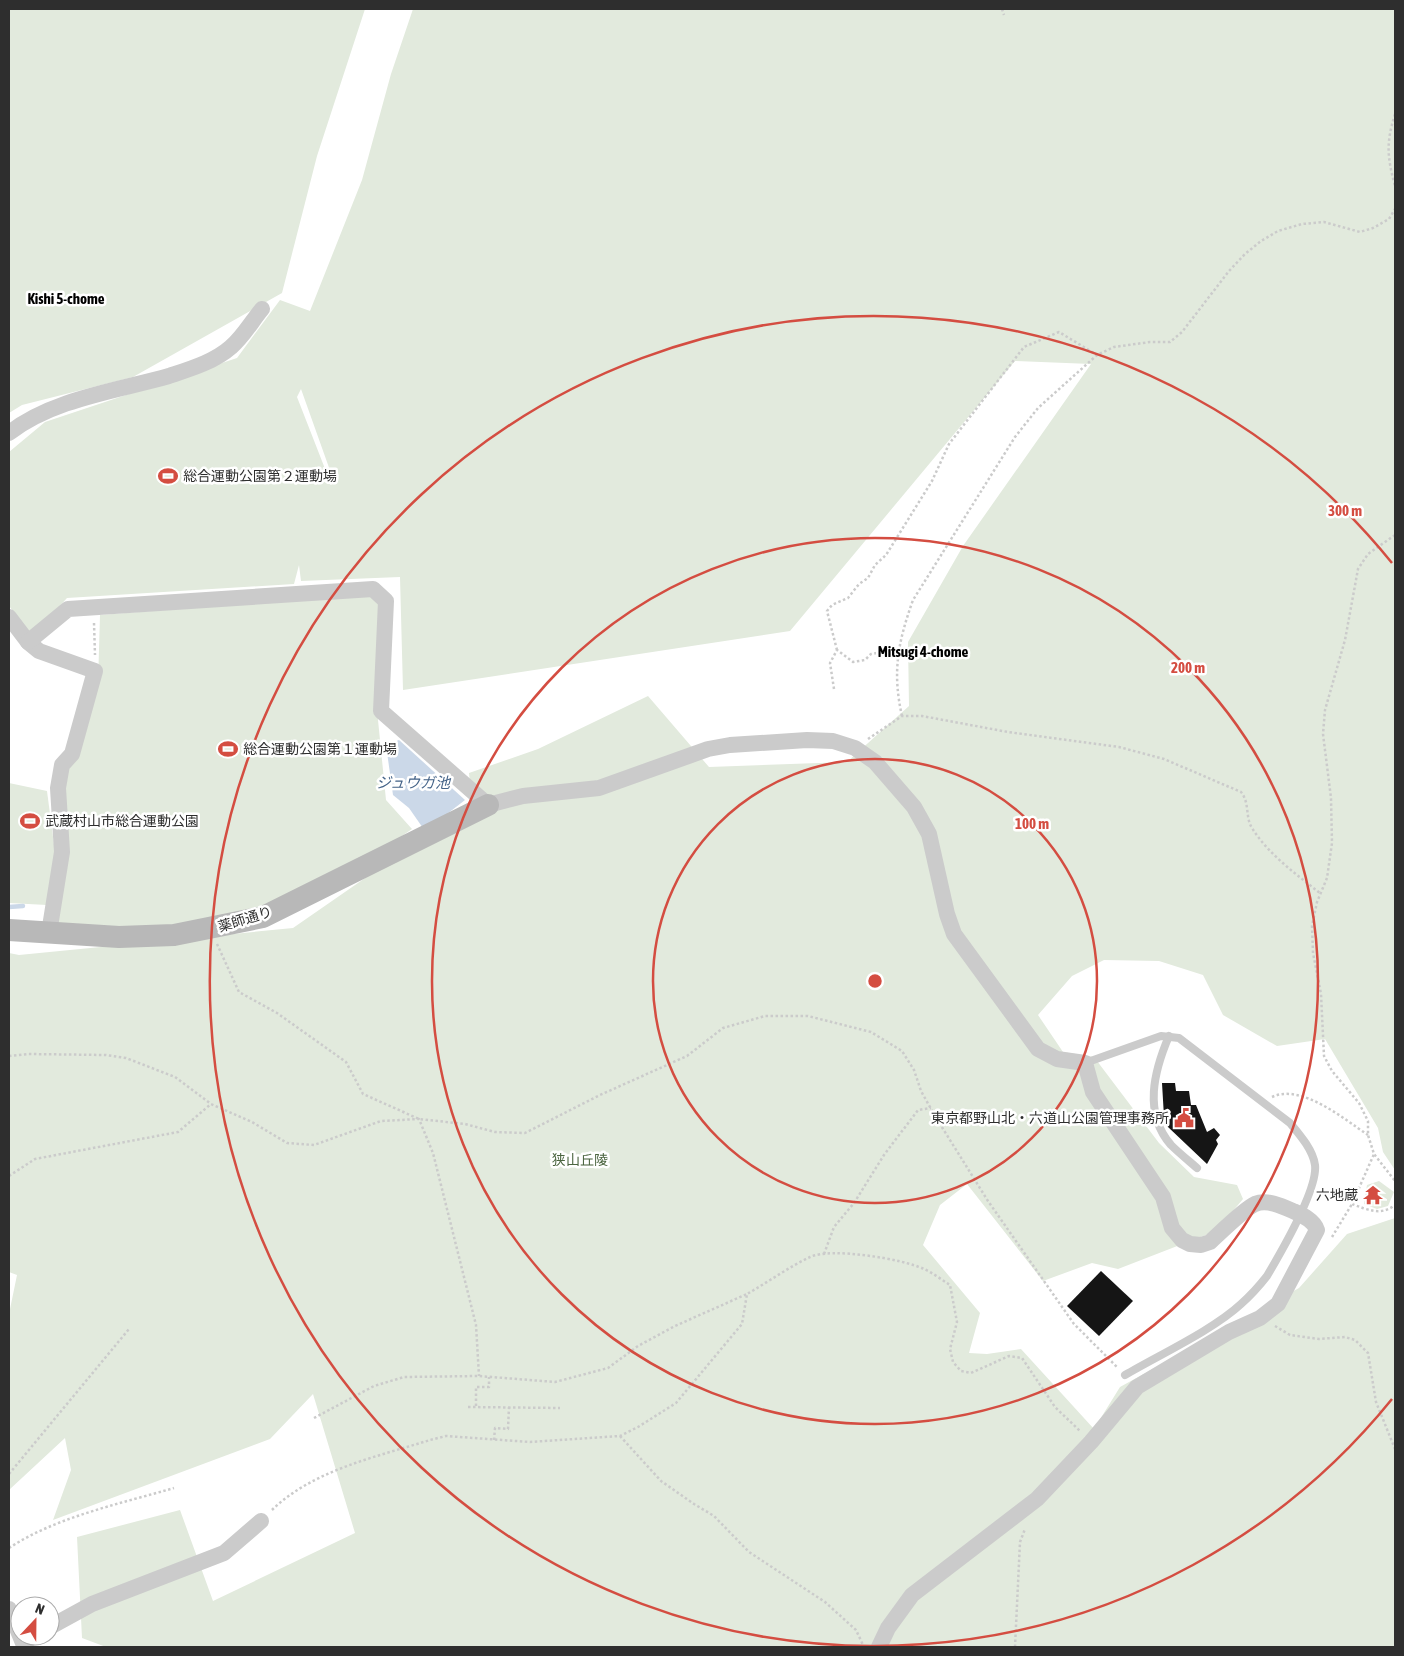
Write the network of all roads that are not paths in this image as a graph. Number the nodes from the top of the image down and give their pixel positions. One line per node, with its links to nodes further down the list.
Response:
1 (262, 309): 2 (street)
2 (9, 433)
3 (9, 617): 4 (street)
4 (28, 642): 5 (street); 7 (street)
5 (488, 805): 7 (street, 薬師通り); 9 (street)
6 (9, 930): 7 (street, 薬師通り)
7 (48, 933)
8 (1169, 1036): 9 (lane); 10 (lane); 11 (lane)
9 (1085, 1063): 11 (street)
10 (1198, 1168)
11 (1301, 1214): 12 (lane); 15 (street)
12 (1125, 1374)
13 (261, 1521): 14 (street)
14 (60, 1622)
15 (879, 1647)

